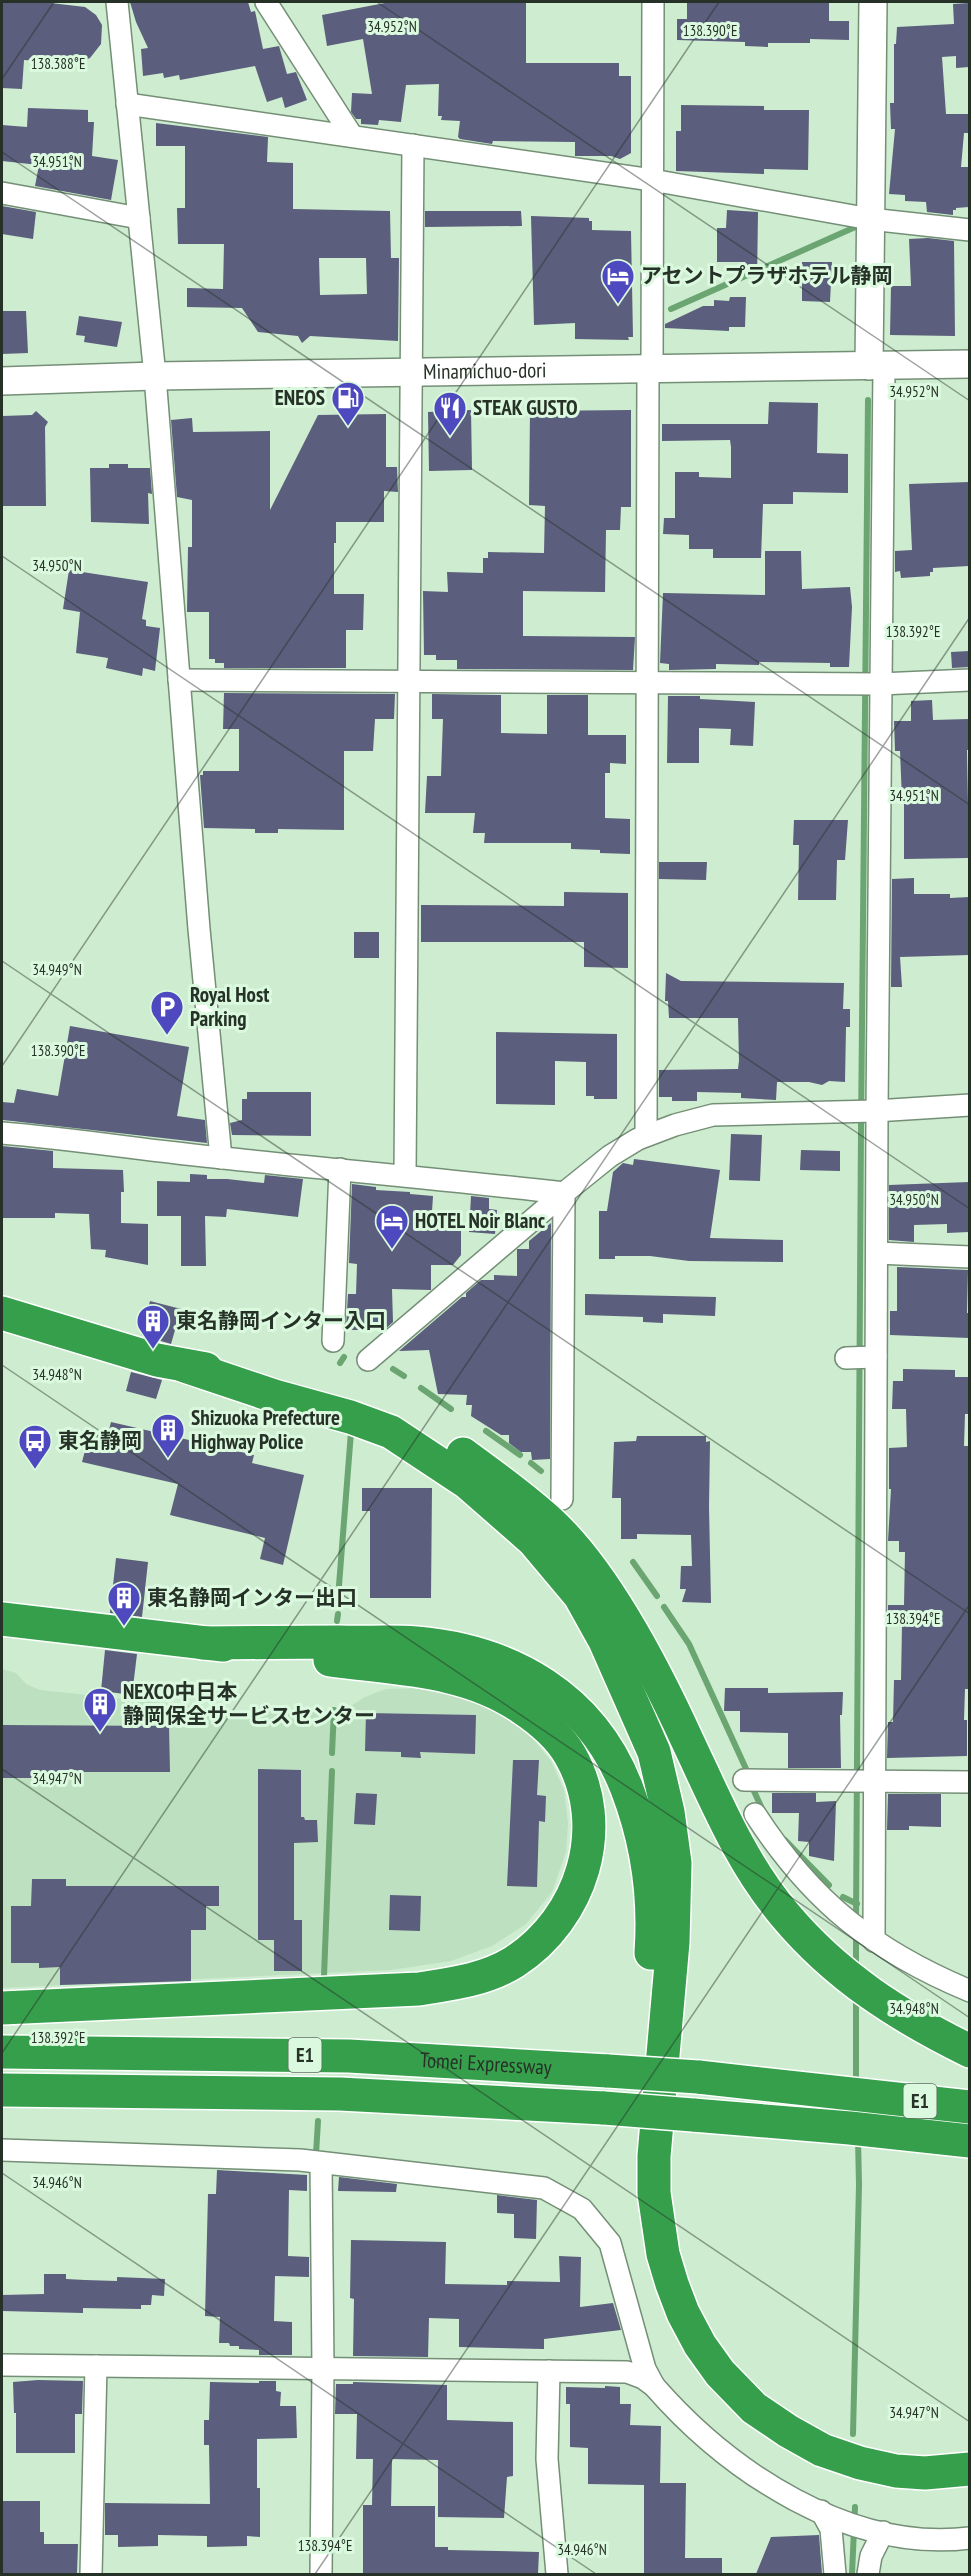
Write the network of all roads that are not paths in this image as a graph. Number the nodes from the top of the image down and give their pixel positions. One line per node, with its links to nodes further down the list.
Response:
1 (117, 2): 5 (street)
2 (266, 2): 6 (street)
3 (653, 2): 8 (street)
4 (873, 2): 11 (street)
5 (128, 104): 6 (street); 10 (street)
6 (352, 136): 7 (street)
7 (413, 145): 8 (street); 16 (street)
8 (652, 180): 11 (street); 15 (street)
9 (2, 193): 10 (street)
10 (139, 218): 17 (street)
11 (870, 219): 12 (street); 14 (street)
12 (969, 230)
13 (969, 364): 14 (street, Minamichuo-dori)
14 (876, 366): 15 (street, Minamichuo-dori); 23 (street)
15 (650, 370): 16 (street, Minamichuo-dori); 22 (street)
16 (410, 374): 17 (street, Minamichuo-dori); 21 (street)
17 (155, 376): 18 (street, Minamichuo-dori); 19 (street)
18 (2, 381)
19 (179, 680): 21 (street); 28 (street)
20 (969, 680): 23 (street)
21 (409, 682): 22 (street); 30 (street)
22 (648, 682): 23 (street); 27 (street)
23 (878, 684): 25 (street)
24 (969, 1105): 25 (street)
25 (876, 1111): 27 (street); 32 (street)
26 (2, 1133): 28 (street)
27 (646, 1135): 31 (street)
28 (221, 1158): 29 (street)
29 (340, 1169): 30 (street); 36 (street)
30 (405, 1174): 31 (street)
31 (564, 1193): 40 (street); 42 (street)
32 (877, 1253): 33 (street); 38 (street)
33 (969, 1257)
34 (2, 1313): 37 (highway)
35 (2, 1331): 37 (highway)
36 (333, 1341)
37 (99, 1342): 41 (highway)
38 (873, 1357): 39 (street); 48 (street)
39 (846, 1358)
40 (368, 1360)
41 (185, 1366): 54 (highway); 68 (highway)
42 (562, 1499)
43 (2, 1619): 44 (highway)
44 (55, 1625): 45 (highway); 46 (highway)
45 (2, 1629)
46 (203, 1642): 53 (highway); 69 (highway)
47 (744, 1780): 48 (street)
48 (871, 1780): 49 (street); 51 (street)
49 (969, 1782)
50 (755, 1814): 51 (street)
51 (871, 1939): 52 (street)
52 (969, 1991)
53 (2, 2008)
54 (969, 2051)
55 (2, 2052): 57 (highway, Tomei Expressway / E1, bridge)
56 (2, 2090): 58 (highway, Tomei Expressway / E1, bridge)
57 (969, 2107)
58 (859, 2130): 59 (highway, Tomei Expressway / E1); 62 (highway)
59 (969, 2141)
60 (2, 2150): 61 (street)
61 (321, 2163): 65 (street); 67 (street)
62 (969, 2166)
63 (2, 2366): 64 (street)
64 (96, 2366): 65 (street); 73 (street)
65 (323, 2368): 66 (street); 74 (street)
66 (549, 2371): 67 (street); 75 (street)
67 (654, 2386): 70 (street)
68 (969, 2469)
69 (969, 2488)
70 (830, 2515): 71 (street); 76 (street)
71 (880, 2531): 72 (street); 77 (street)
72 (969, 2538)
73 (91, 2574)
74 (321, 2574)
75 (557, 2574)
76 (835, 2574)
77 (868, 2574)

